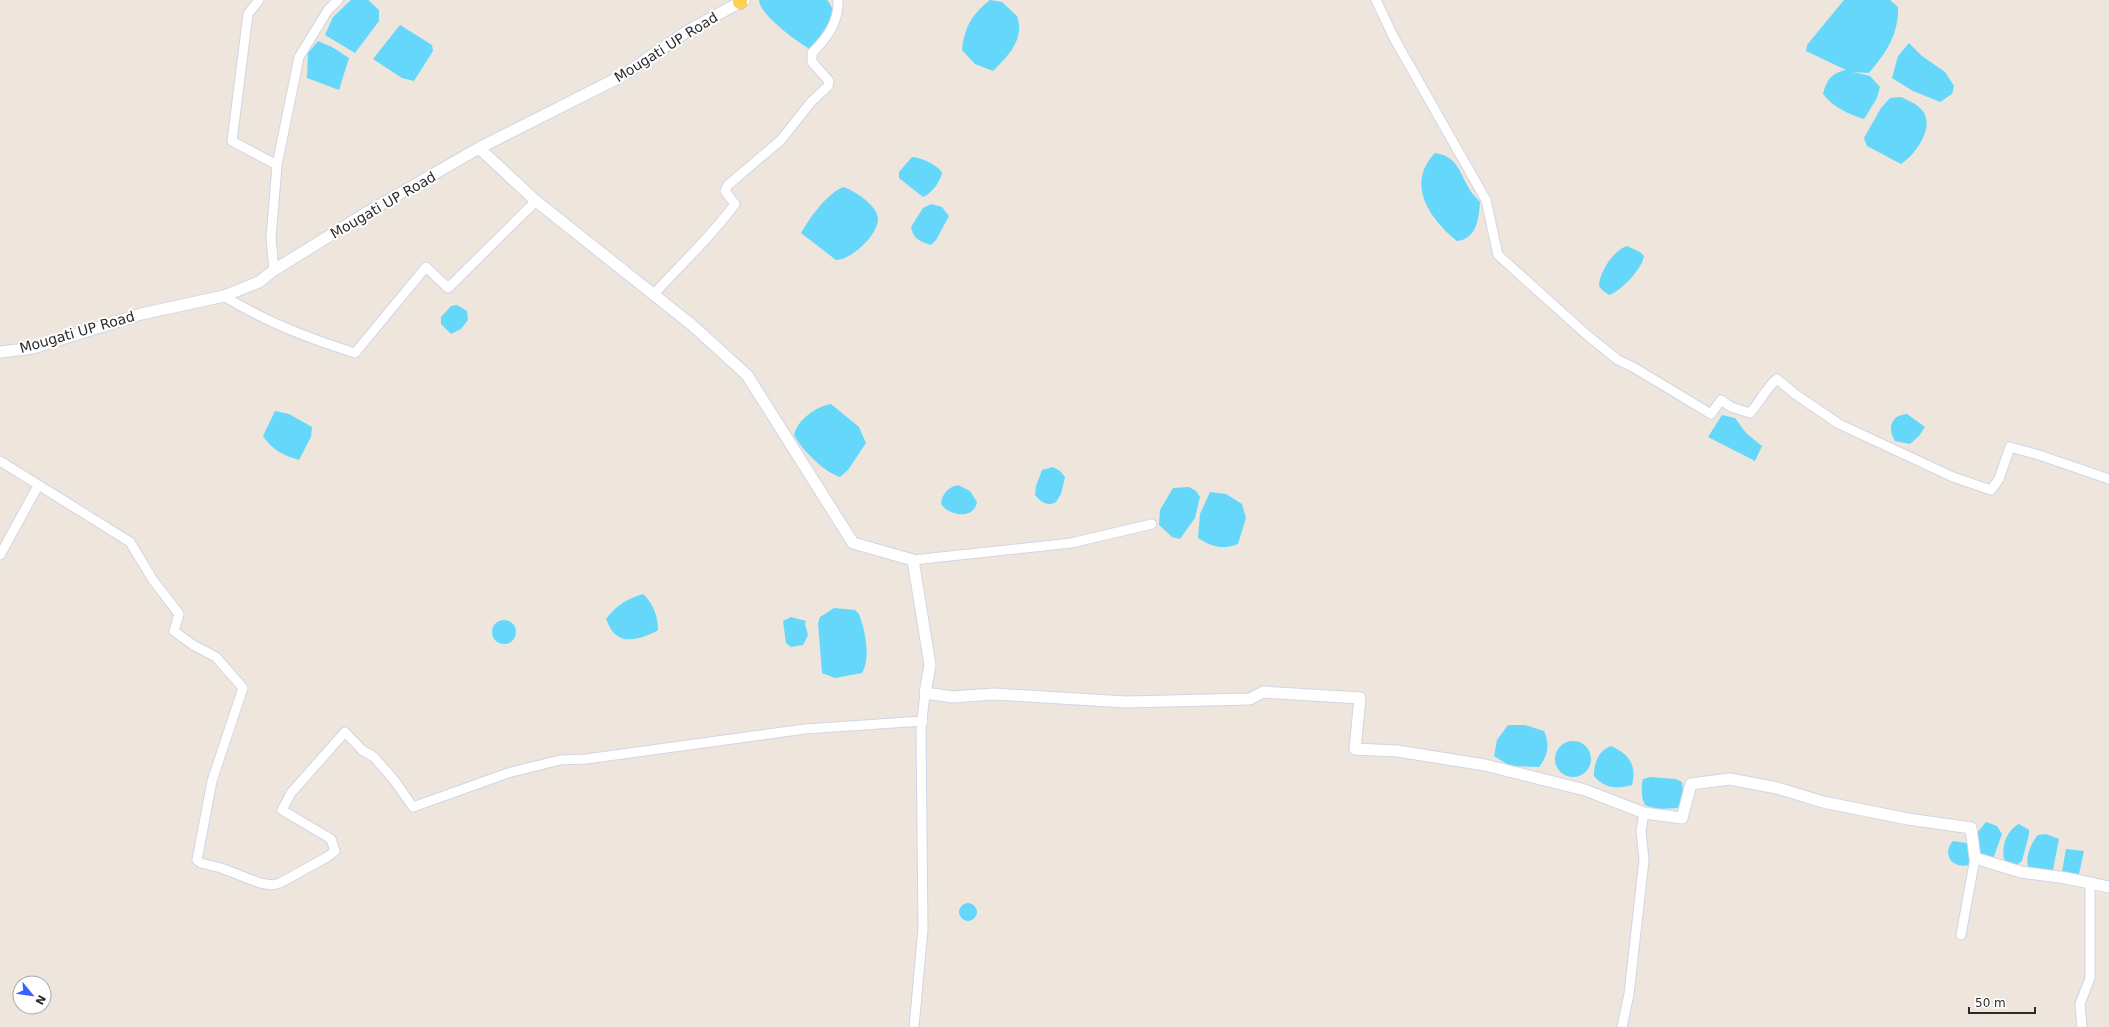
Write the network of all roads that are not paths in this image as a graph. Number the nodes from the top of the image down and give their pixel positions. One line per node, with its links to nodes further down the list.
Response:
1 (259, 0): 7 (street)
2 (338, 0): 7 (street)
3 (838, 0): 10 (street)
4 (1376, 0): 14 (street)
5 (741, 1): 6 (street, Mougati UP Road)
6 (479, 148): 8 (street); 9 (street, Mougati UP Road)
7 (277, 165): 9 (street)
8 (536, 201): 10 (street); 11 (street)
9 (274, 270): 11 (street, Mougati UP Road)
10 (654, 294): 18 (street)
11 (224, 296): 12 (street, Mougati UP Road)
12 (0, 352)
13 (0, 462): 15 (street)
14 (2109, 479)
15 (38, 486): 17 (street); 20 (street)
16 (1152, 524): 18 (street)
17 (0, 554)
18 (913, 560): 19 (street)
19 (925, 693): 20 (street); 21 (street)
20 (923, 721): 26 (street)
21 (1644, 813): 22 (street); 27 (street)
22 (1976, 858): 23 (street); 25 (street)
23 (2090, 884): 24 (street); 28 (street)
24 (2109, 887)
25 (1961, 935)
26 (914, 1027)
27 (1622, 1027)
28 (2082, 1027)

